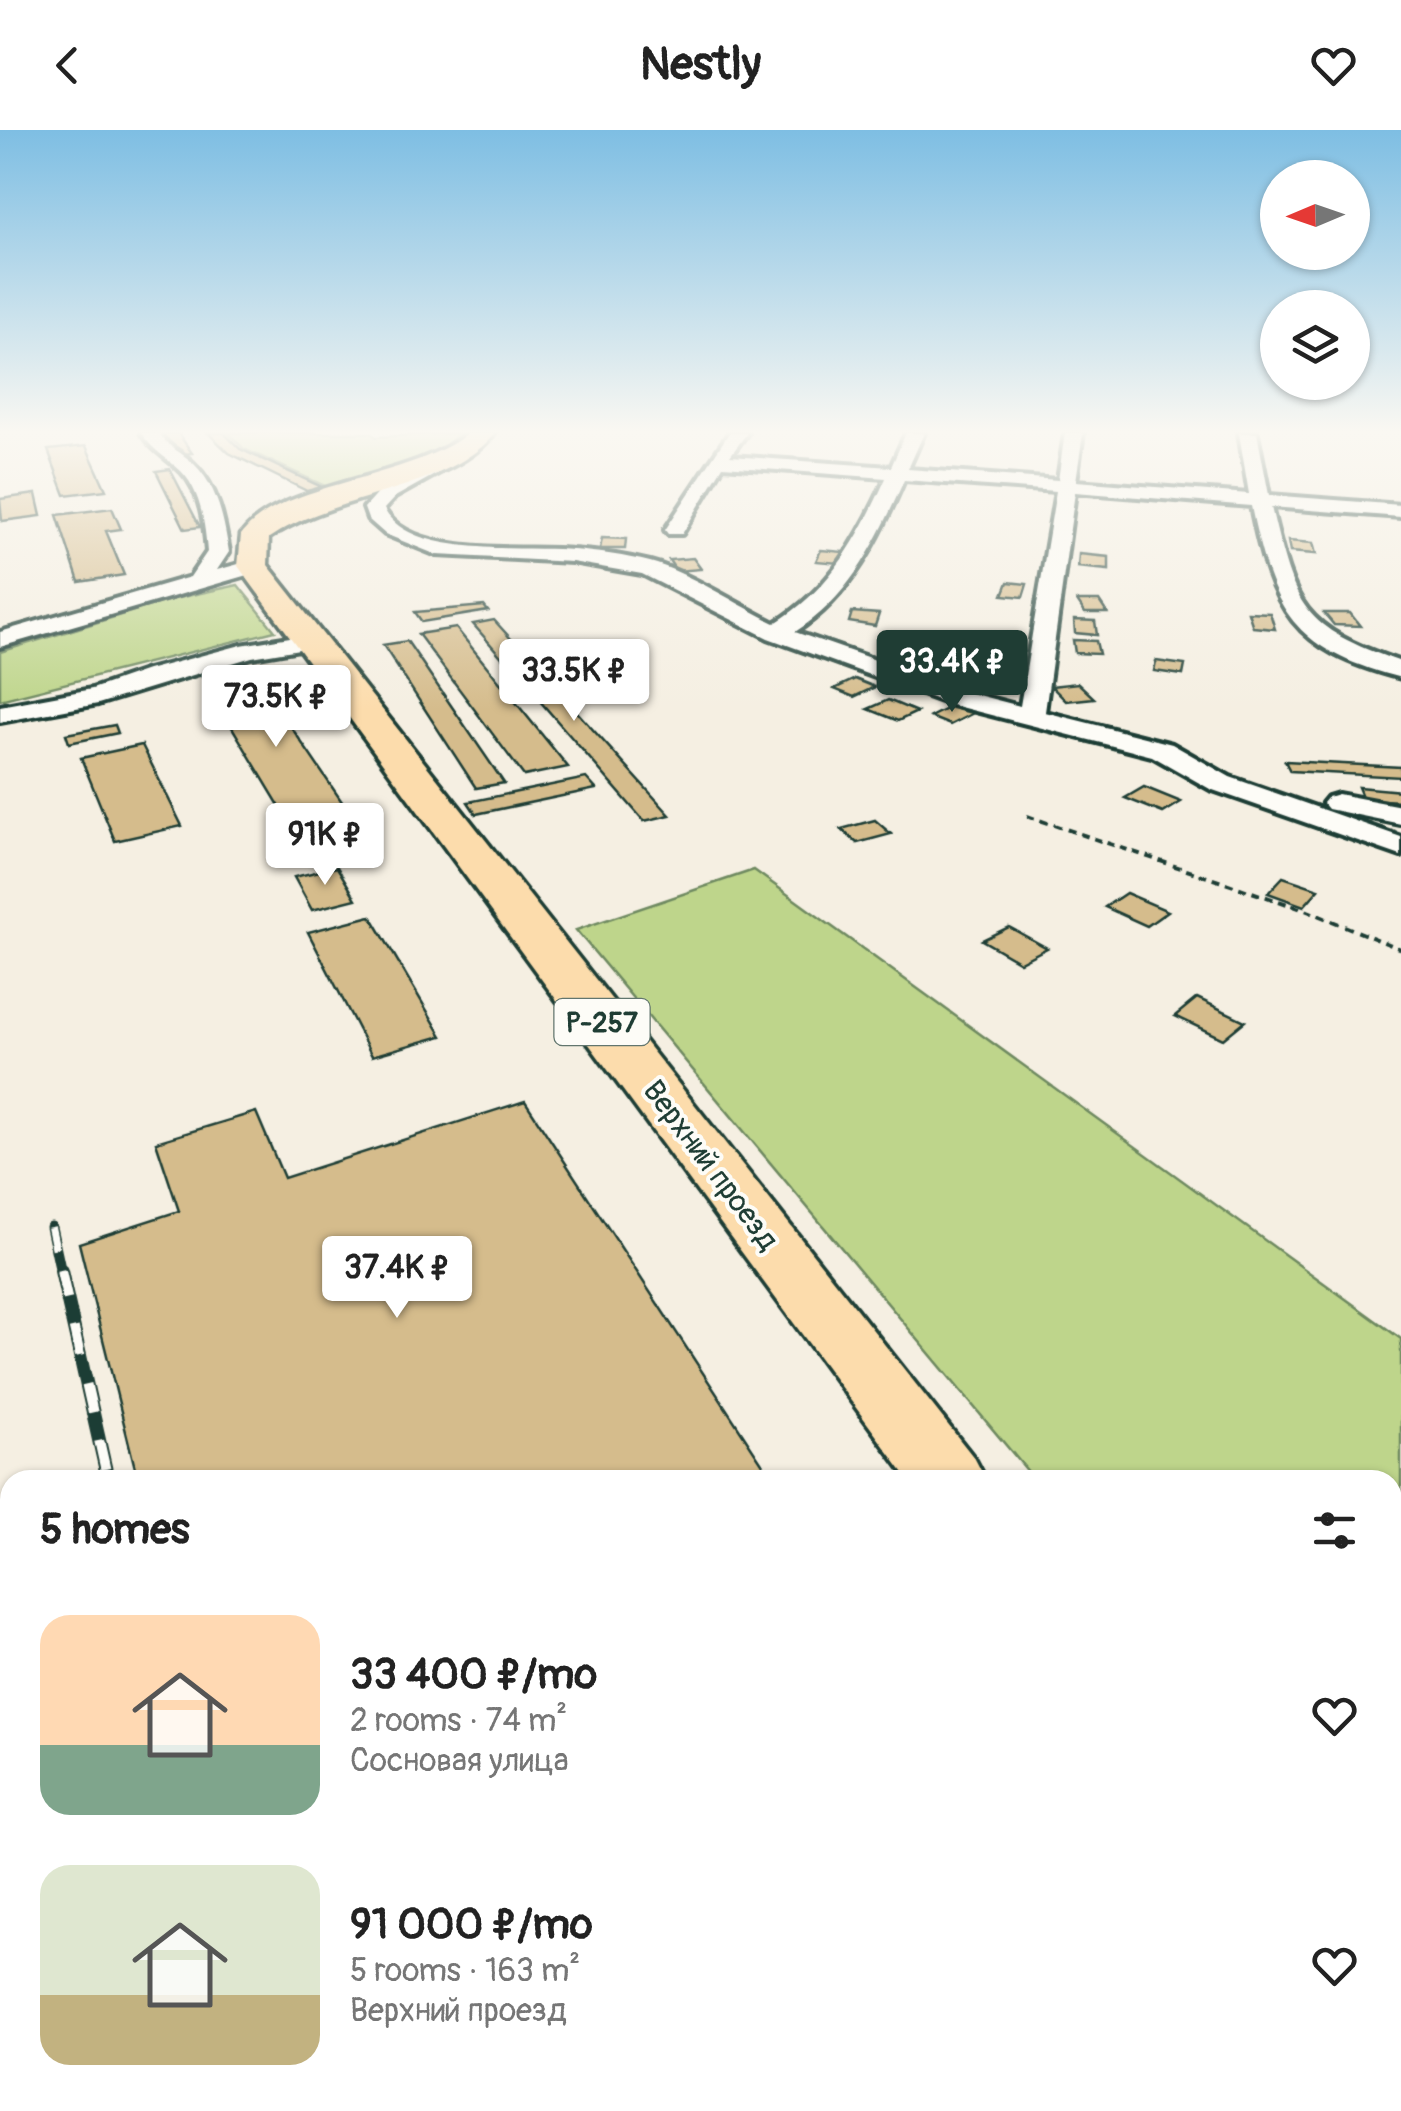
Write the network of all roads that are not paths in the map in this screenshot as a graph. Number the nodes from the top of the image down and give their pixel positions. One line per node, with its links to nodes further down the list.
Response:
1 (212, 525): 10 (street)
2 (268, 525): 9 (highway)
3 (386, 525): 11 (street)
4 (678, 525): 8 (street)
5 (873, 525): 11 (street)
6 (1059, 525): 16 (street)
7 (1265, 525): 14 (street)
8 (675, 530)
9 (253, 566): 10 (street); 13 (highway, Верхний проезд / Р-257)
10 (198, 582): 12 (street)
11 (776, 633): 16 (street)
12 (0, 640)
13 (308, 641): 15 (street); 20 (highway, Верхний проезд / Р-257)
14 (1401, 670)
15 (0, 714)
16 (1031, 717): 17 (street)
17 (1162, 750): 18 (street); 19 (street)
18 (1401, 815)
19 (1401, 847)
20 (942, 1470)

